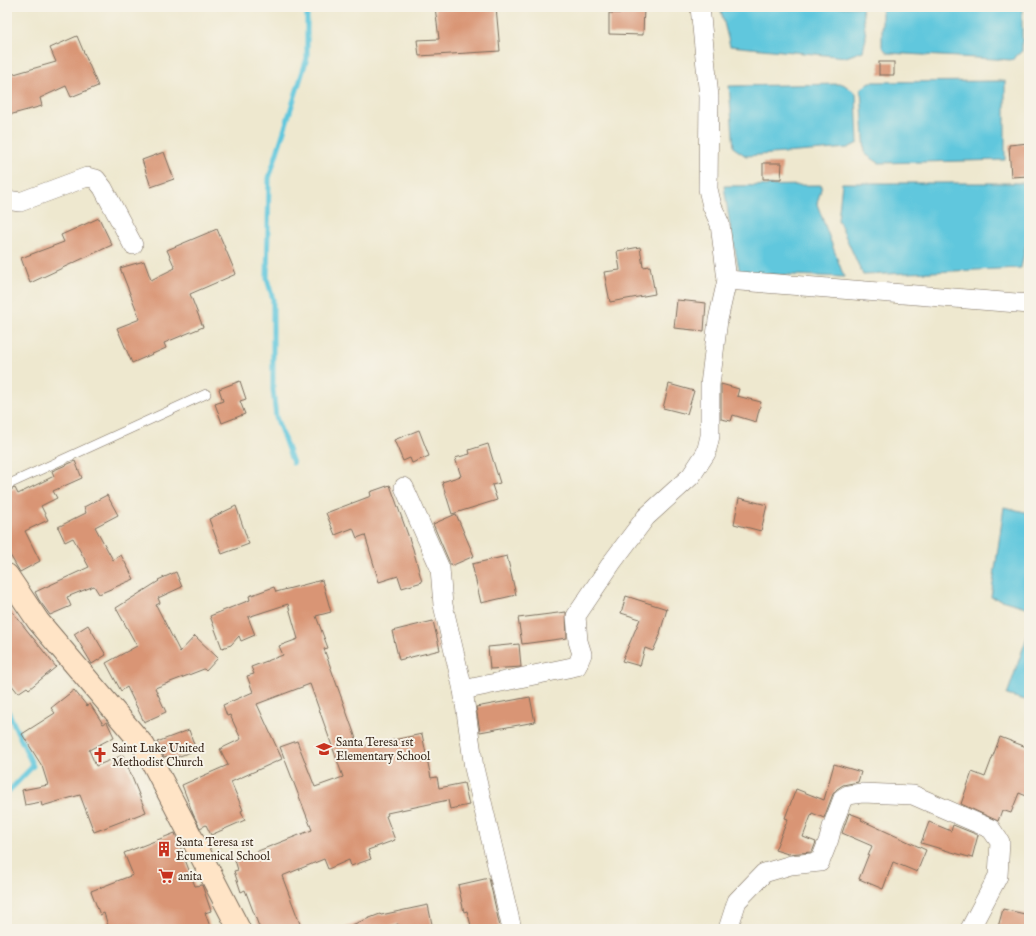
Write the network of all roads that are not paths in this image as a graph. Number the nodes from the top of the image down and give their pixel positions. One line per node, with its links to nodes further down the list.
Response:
1 (700, 7): 4 (street)
2 (7, 200): 3 (street)
3 (133, 245)
4 (727, 280): 5 (street); 10 (street)
5 (1029, 304)
6 (206, 394): 7 (lane)
7 (7, 485)
8 (404, 488): 10 (street)
9 (7, 575): 11 (street)
10 (463, 690): 12 (street)
11 (239, 929)
12 (512, 929)
13 (728, 929): 14 (street)
14 (970, 929)

